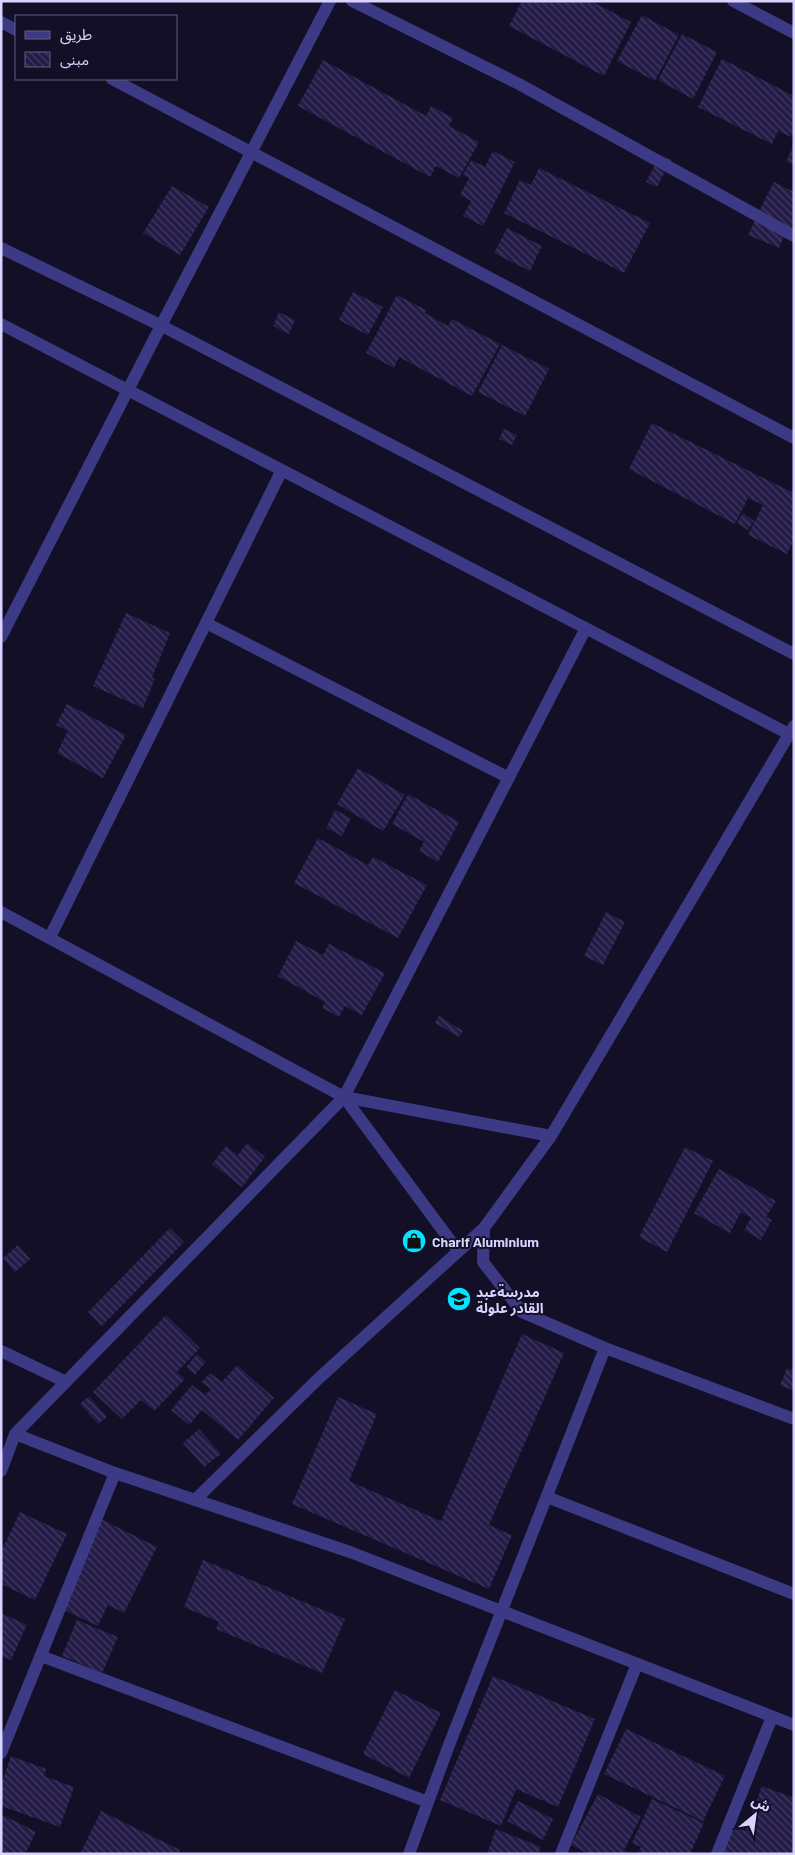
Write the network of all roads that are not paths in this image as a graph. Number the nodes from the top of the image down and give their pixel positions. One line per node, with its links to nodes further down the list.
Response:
1 (330, 1): 8 (street)
2 (352, 1): 9 (street)
3 (733, 1): 6 (street)
4 (1, 22): 5 (street)
5 (15, 29)
6 (794, 33)
7 (114, 80): 8 (street)
8 (252, 151): 12 (street); 14 (street)
9 (794, 236)
10 (1, 248): 12 (street)
11 (1, 324): 13 (street)
12 (162, 326): 13 (street); 19 (street)
13 (127, 389): 15 (street); 18 (street)
14 (794, 438)
15 (282, 470): 16 (street); 17 (street)
16 (206, 623): 21 (street); 23 (street)
17 (586, 628): 20 (street); 21 (street)
18 (1, 637)
19 (794, 654)
20 (791, 730): 25 (street)
21 (508, 778): 24 (street)
22 (1, 912): 23 (street)
23 (50, 937): 24 (street)
24 (344, 1097): 25 (street); 27 (street); 30 (street)
25 (551, 1136): 26 (street)
26 (484, 1228): 27 (street); 28 (street)
27 (458, 1251): 36 (street)
28 (605, 1348): 31 (street); 35 (street)
29 (1, 1351): 30 (street)
30 (66, 1382): 32 (street)
31 (794, 1419)
32 (16, 1434): 33 (street); 34 (street)
33 (1, 1471)
34 (114, 1473): 36 (street); 39 (street)
35 (547, 1497): 37 (street); 38 (street)
36 (196, 1499): 38 (street)
37 (794, 1594)
38 (502, 1610): 40 (street); 44 (street)
39 (41, 1656): 43 (street); 44 (street)
40 (637, 1664): 41 (street); 46 (street)
41 (772, 1717): 42 (street); 47 (street)
42 (794, 1725)
43 (1, 1753)
44 (428, 1802): 45 (street)
45 (408, 1854)
46 (561, 1854)
47 (717, 1854)

